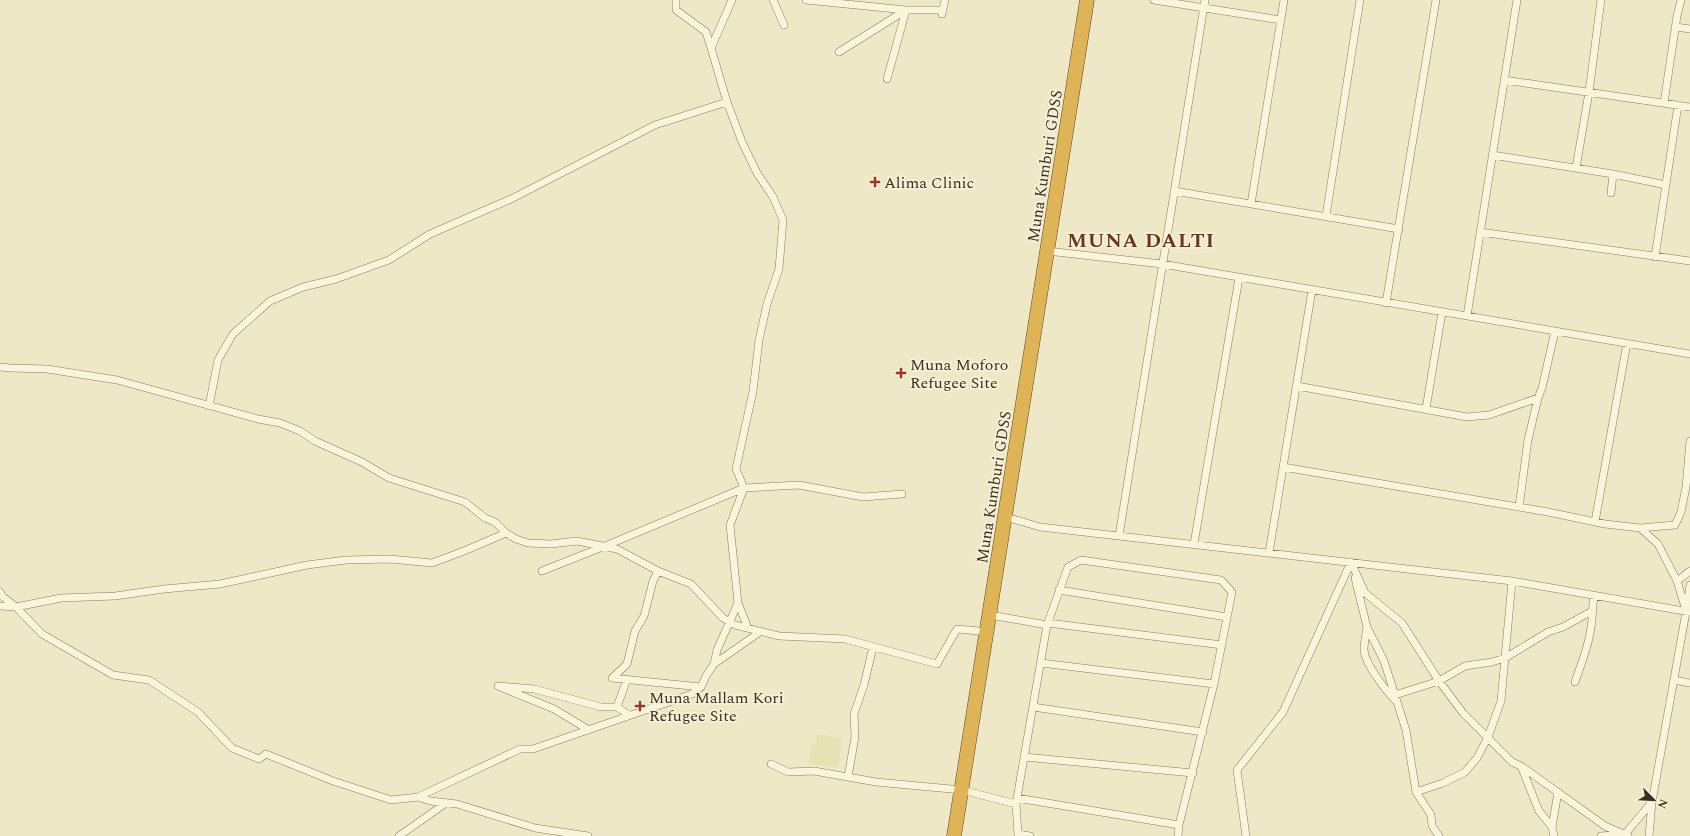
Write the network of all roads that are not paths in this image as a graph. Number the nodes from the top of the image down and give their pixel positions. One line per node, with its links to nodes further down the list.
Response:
1 (676, 0): 22 (street)
2 (732, 0): 22 (street)
3 (773, 0): 19 (street)
4 (806, 0): 17 (street)
5 (946, 0): 17 (street)
6 (1078, 0): 92 (highway, Muna Kumburi GDSS)
7 (1087, 0): 41 (highway, Muna Kumburi GDSS)
8 (1154, 0): 16 (street)
9 (1205, 0): 16 (street)
10 (1284, 0): 18 (street)
11 (1360, 0): 38 (street)
12 (1436, 0): 39 (street)
13 (1517, 0): 25 (street)
14 (1601, 0): 26 (street)
15 (1681, 0): 20 (street)
16 (1203, 9): 18 (street); 35 (street)
17 (906, 10): 23 (street); 24 (street)
18 (1280, 20): 37 (street)
19 (784, 25)
20 (1676, 27): 21 (street); 28 (street)
21 (1690, 29)
22 (711, 48): 27 (street)
23 (840, 52)
24 (887, 79)
25 (1504, 80): 26 (street); 31 (street)
26 (1589, 92): 28 (street); 32 (street)
27 (727, 102): 56 (street); 60 (street)
28 (1664, 103): 29 (street)
29 (1678, 105): 30 (street); 34 (street)
30 (1690, 107)
31 (1492, 155): 32 (street); 40 (street)
32 (1576, 168): 33 (street)
33 (1613, 174): 34 (street); 36 (street)
34 (1666, 185): 42 (street)
35 (1174, 191): 37 (street); 44 (street)
36 (1611, 193)
37 (1251, 204): 38 (street)
38 (1326, 216): 39 (street)
39 (1399, 229): 47 (street)
40 (1480, 232): 42 (street); 49 (street)
41 (1047, 251): 44 (street); 63 (highway, Muna Kumburi GDSS)
42 (1654, 257): 43 (street)
43 (1690, 262)
44 (1162, 264): 45 (street); 67 (street)
45 (1239, 278): 46 (street); 68 (street)
46 (1312, 290): 47 (street); 54 (street)
47 (1386, 303): 48 (street)
48 (1442, 312): 49 (street); 57 (street)
49 (1467, 316): 50 (street)
50 (1555, 331): 51 (street); 55 (street)
51 (1627, 343): 52 (street); 64 (street)
52 (1690, 354)
53 (0, 366): 56 (street)
54 (1297, 386): 57 (street); 59 (street)
55 (1538, 398): 57 (street); 62 (street)
56 (209, 406): 66 (street)
57 (1426, 409)
58 (1690, 441): 65 (street)
59 (1283, 468): 62 (street); 70 (street)
60 (744, 488): 61 (street); 69 (street); 81 (street)
61 (902, 494)
62 (1519, 507): 64 (street)
63 (1006, 517): 67 (street); 86 (highway, Muna Kumburi GDSS)
64 (1595, 522): 65 (street)
65 (1640, 528): 76 (street)
66 (506, 533): 69 (street); 83 (street)
67 (1119, 536): 68 (street)
68 (1194, 544): 70 (street)
69 (605, 546): 73 (street); 74 (street)
70 (1269, 553): 71 (street)
71 (1351, 562): 75 (street); 90 (street); 101 (street); 135 (street)
72 (1690, 570): 76 (street)
73 (542, 571)
74 (658, 571): 88 (street); 99 (street)
75 (1512, 581): 80 (street); 96 (street)
76 (1677, 581): 85 (street)
77 (1690, 585): 85 (street)
78 (1059, 590): 87 (street); 87 (street); 89 (street)
79 (0, 592): 83 (street)
80 (1594, 596): 84 (street); 85 (street)
81 (738, 603): 88 (street); 91 (street)
82 (0, 606): 83 (street)
83 (16, 608): 121 (street)
84 (1592, 611): 96 (street); 102 (street)
85 (1688, 612): 100 (street)
86 (990, 615): 89 (street); 118 (highway, Muna Kumburi GDSS)
87 (1227, 618): 94 (street)
88 (729, 622): 91 (street); 98 (street)
89 (1048, 624): 94 (street); 97 (street)
90 (1367, 627): 106 (street); 106 (street)
91 (748, 628): 93 (street)
92 (979, 631): 95 (street); 118 (highway, Muna Kumburi GDSS)
93 (760, 632): 95 (street); 98 (street)
94 (1222, 645): 104 (street)
95 (873, 647): 117 (street)
96 (1506, 658): 101 (street); 112 (street)
97 (1041, 663): 104 (street); 108 (street)
98 (714, 664): 105 (street)
99 (627, 679): 105 (street); 107 (street)
100 (1674, 680): 103 (street); 123 (street)
101 (1440, 681): 106 (street); 112 (street)
102 (1575, 682)
103 (1690, 683)
104 (1214, 684): 111 (street)
105 (701, 687): 109 (street)
106 (1396, 698): 119 (street)
107 (617, 707): 109 (street); 110 (street)
108 (1033, 707): 111 (street); 113 (street)
109 (630, 716): 110 (street)
110 (589, 730): 121 (street)
111 (1203, 732): 116 (street)
112 (1488, 737): 115 (street); 119 (street)
113 (1024, 757): 116 (street); 122 (street)
114 (771, 764): 117 (street)
115 (1521, 766): 120 (street); 126 (street)
116 (1193, 773): 125 (street)
117 (848, 777): 118 (street)
118 (958, 790): 122 (street); 131 (highway, Muna Kumburi GDSS); 132 (highway, Muna Kumburi GDSS)
119 (1416, 792): 136 (street)
120 (1558, 792): 126 (street); 128 (street)
121 (418, 798): 124 (street)
122 (1016, 801): 125 (street); 133 (street)
123 (1652, 802): 128 (street); 139 (street)
124 (446, 803): 127 (street); 129 (street)
125 (1179, 825): 134 (street)
126 (1552, 827): 137 (street)
127 (556, 834): 130 (street)
128 (1627, 835): 138 (street)
129 (398, 836)
130 (588, 836)
131 (947, 836)
132 (954, 836)
133 (1030, 836)
134 (1178, 836)
135 (1246, 836)
136 (1439, 836)
137 (1554, 836)
138 (1601, 836)
139 (1649, 836)

